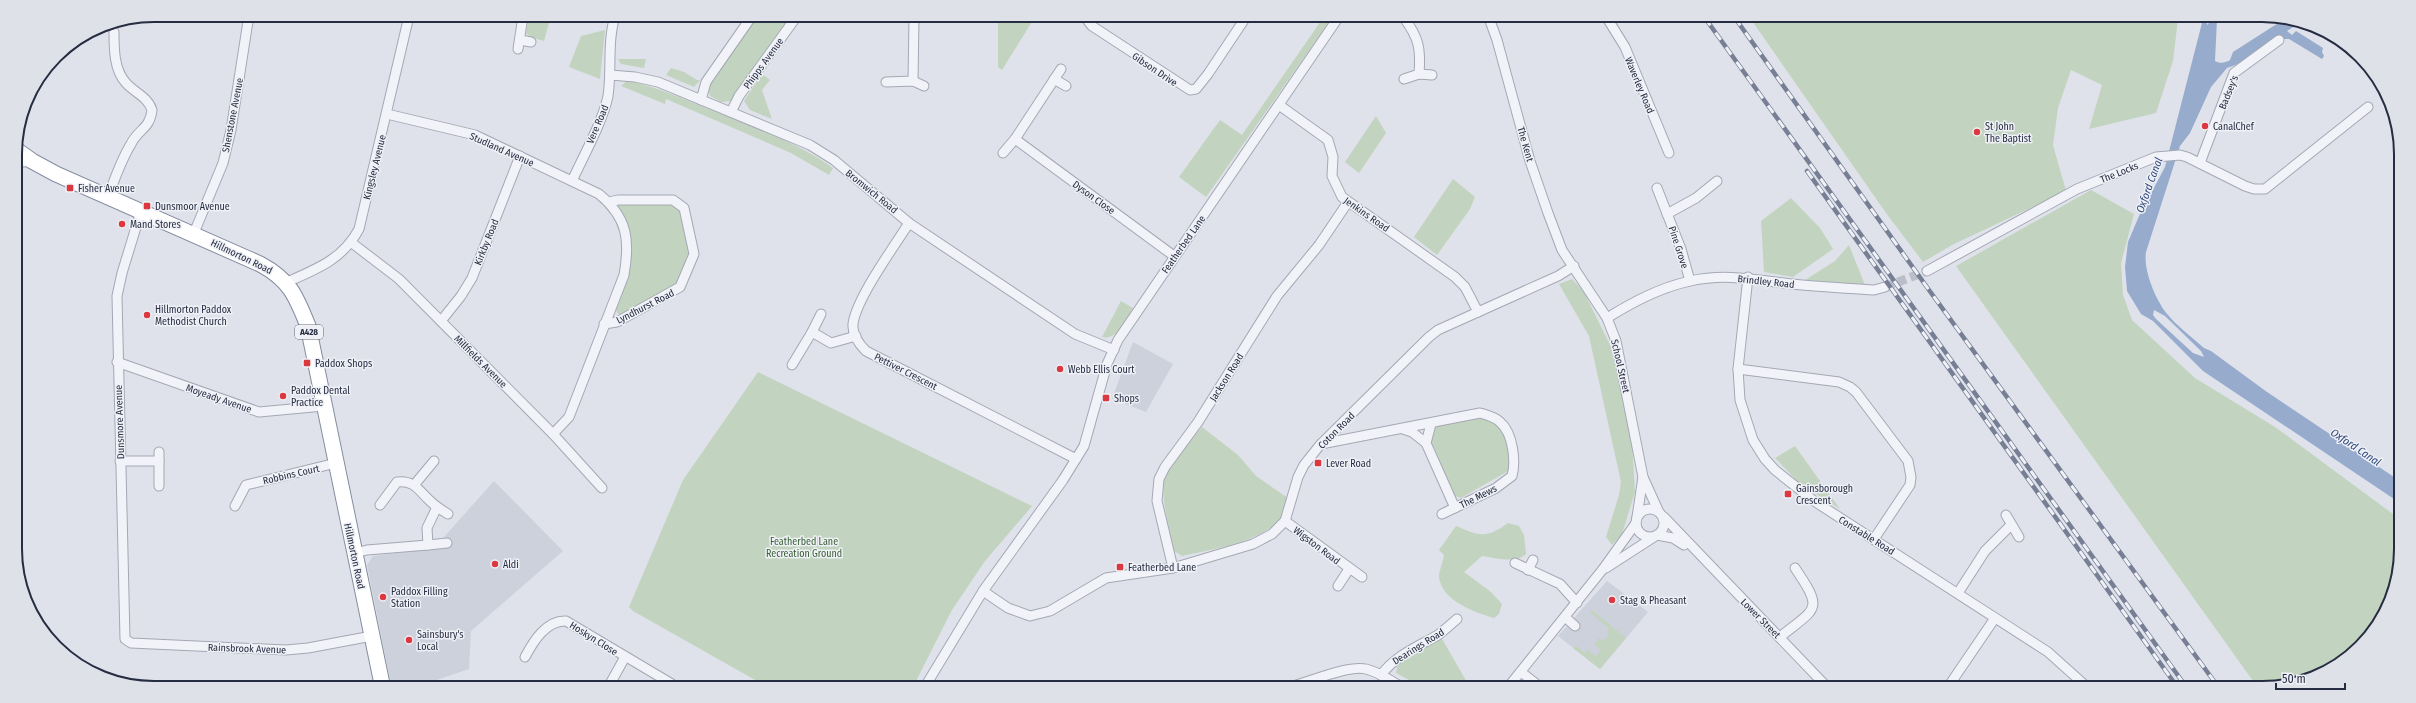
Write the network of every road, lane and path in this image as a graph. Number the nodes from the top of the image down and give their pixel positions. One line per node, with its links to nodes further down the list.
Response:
1 (248, 22): 49 (street, Shenstone Avenue)
2 (408, 22): 31 (street, Kingsley Avenue)
3 (523, 22): 16 (street)
4 (614, 22): 19 (street, Vere Road)
5 (748, 22): 27 (street)
6 (793, 22): 30 (street, Phipps Avenue)
7 (914, 22): 23 (street)
8 (1089, 22): 9 (street, Gibson Drive)
9 (1243, 22)
10 (1335, 22): 28 (street, Featherbed Lane)
11 (1407, 22): 18 (street)
12 (1490, 22): 52 (street, The Kent)
13 (1609, 22): 34 (street, Waverley Road)
14 (114, 32): 43 (street)
15 (2280, 40): 39 (street, Badsey's)
16 (531, 42)
17 (1061, 69): 21 (street)
18 (1419, 74): 20 (street); 22 (street)
19 (610, 75): 27 (street, Bromwich Road); 40 (street, Vere Road)
20 (1432, 75)
21 (1054, 79): 26 (street); 32 (street)
22 (1404, 79)
23 (913, 81): 24 (street); 25 (street)
24 (886, 82)
25 (924, 86)
26 (1066, 86)
27 (701, 100): 30 (street, Bromwich Road)
28 (1279, 105): 45 (street, Jenkins Road); 51 (street, Featherbed Lane)
29 (2368, 107): 39 (street, The Locks)
30 (731, 112): 48 (street, Bromwich Road)
31 (387, 114): 36 (street, Studland Avenue); 50 (street, Kingsley Avenue)
32 (1015, 138): 33 (street); 51 (street, Dyson Close)
33 (1003, 153)
34 (1669, 153)
35 (22, 154): 37 (highway, Hillmorton Road / A428)
36 (520, 156): 40 (street, Studland Avenue); 61 (street, Kirkby Road)
37 (32, 161): 38 (street); 43 (highway, Hillmorton Road / A428)
38 (22, 162)
39 (2200, 163): 53 (street, The Locks)
40 (572, 181): 44 (street, Studland Avenue)
41 (1717, 181): 47 (street, Pine Grove)
42 (1658, 188): 47 (street, Pine Grove)
43 (108, 196): 46 (highway, Hillmorton Road / A428)
44 (609, 202): 62 (street, Lyndhurst Road); 62 (street, Lyndhurst Road)
45 (1348, 202): 58 (street, Jenkins Road); 105 (street, Jackson Road)
46 (141, 211): 49 (highway, Hillmorton Road / A428); 66 (street, Dunsmore Avenue)
47 (1668, 214): 55 (street, Pine Grove)
48 (909, 223): 64 (street); 65 (street, Bromwich Road)
49 (194, 233): 56 (highway, Hillmorton Road / A428)
50 (352, 243): 56 (street, Kingsley Avenue); 61 (street, Millfields Avenue)
51 (1174, 256): 65 (street, Featherbed Lane)
52 (1574, 266): 58 (street, Coton Road); 60 (street, School Street)
53 (1927, 271)
54 (1748, 277): 55 (street, Brindley Road); 57 (street, Brindley Road); 68 (street, Constable Road)
55 (1690, 281): 60 (street, Brindley Road)
56 (287, 282): 69 (highway, Hillmorton Road / A428)
57 (1885, 287)
58 (1478, 312): 74 (street, Coton Road)
59 (821, 314): 63 (street)
60 (1607, 318): 81 (street, School Street)
61 (440, 321): 72 (street, Millfields Avenue)
62 (604, 324): 72 (street, Lyndhurst Road)
63 (812, 332): 64 (street); 67 (street)
64 (856, 336): 76 (street, Pettiver Crescent)
65 (1114, 350): 76 (street, Featherbed Lane)
66 (117, 362): 69 (street, Moyeady Avenue); 77 (street, Dunsmore Avenue)
67 (792, 365)
68 (1738, 369): 98 (street, Constable Road); 98 (street)
69 (324, 406): 80 (highway, Hillmorton Road / A428)
70 (1431, 424): 71 (street); 73 (street); 88 (street, The Mews)
71 (1403, 429): 73 (street); 74 (street)
72 (553, 434): 84 (street, Millfields Avenue)
73 (1426, 443): 88 (street)
74 (1320, 445): 94 (street, Coton Road)
75 (159, 452): 78 (street)
76 (1076, 459): 112 (street, Featherbed Lane)
77 (120, 461): 78 (street); 120 (street, Dunsmore Avenue)
78 (159, 461): 83 (street)
79 (434, 461): 82 (street)
80 (336, 463): 86 (street, Robbins Court); 102 (highway, Hillmorton Road / A428)
81 (1643, 477): 91 (street, School Street); 93 (street, School Street)
82 (415, 484): 85 (street); 87 (street)
83 (159, 486)
84 (602, 488)
85 (380, 505)
86 (235, 506)
87 (437, 507): 89 (street); 100 (street)
88 (1455, 508): 90 (street, The Mews)
89 (448, 514)
90 (1442, 514)
91 (1661, 514): 93 (street); 96 (street); 101 (street, Lower Street)
92 (2006, 514): 95 (street)
93 (1636, 520): 96 (street); 108 (street, School Street)
94 (1285, 521): 105 (street, Coton Road); 107 (street, Wigston Road)
95 (2011, 525): 97 (street); 113 (street)
96 (1656, 536): 101 (street, Lower Street); 108 (street, School Street)
97 (2019, 536)
98 (1874, 539): 113 (street, Constable Road)
99 (447, 543): 100 (street)
100 (428, 545): 102 (street)
101 (1694, 551): 121 (street, Lower Street)
102 (355, 553): 119 (highway, Hillmorton Road / A428)
103 (1534, 560): 109 (street)
104 (1515, 563): 109 (street)
105 (1173, 568): 112 (street, Coton Road)
106 (1794, 568): 121 (street)
107 (1349, 569): 110 (street, Wigston Road); 111 (street, Wigston Road)
108 (1603, 569): 114 (street, School Street)
109 (1528, 570): 114 (street)
110 (1362, 577)
111 (1338, 586)
112 (983, 591): 129 (street, Featherbed Lane)
113 (1958, 593): 116 (street, Constable Road)
114 (1577, 603): 115 (street, School Street)
115 (1565, 617): 118 (street); 124 (street, School Street)
116 (1995, 618): 135 (street); 136 (street, Constable Road)
117 (1457, 619): 125 (street, Dearings Road)
118 (1575, 626)
119 (372, 636): 120 (street, Rainsbrook Avenue); 126 (highway, Hillmorton Road / A428)
120 (124, 637)
121 (1780, 637): 134 (street, Lower Street)
122 (525, 657): 123 (street, Hoskyn Close)
123 (625, 657): 127 (street); 128 (street, Hoskyn Close)
124 (1521, 672): 132 (street, School Street); 133 (street)
125 (1381, 675): 130 (street); 131 (street)
126 (381, 681)
127 (612, 681)
128 (667, 681)
129 (928, 681)
130 (1311, 681)
131 (1391, 681)
132 (1513, 681)
133 (1533, 681)
134 (1820, 681)
135 (1952, 681)
136 (2080, 681)

